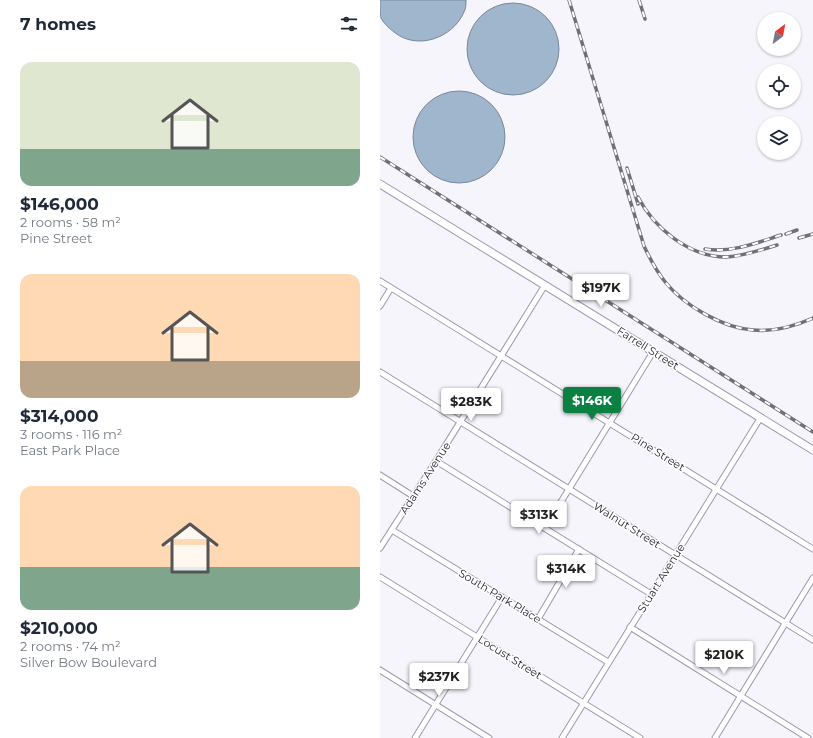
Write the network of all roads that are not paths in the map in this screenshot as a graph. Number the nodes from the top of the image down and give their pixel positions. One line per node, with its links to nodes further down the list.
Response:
1 (380, 184): 3 (main road, Farrell Street)
2 (380, 281): 4 (street, Pine Street)
3 (545, 285): 6 (main road, Farrell Street); 7 (street, Adams Avenue)
4 (391, 288): 5 (street); 7 (street, Pine Street)
5 (380, 306)
6 (653, 352): 9 (main road, Farrell Street); 11 (street)
7 (502, 355): 10 (street, Adams Avenue); 11 (street, Pine Street)
8 (380, 372): 10 (street, Walnut Street)
9 (761, 418): 12 (main road, Farrell Street); 15 (street, Stuart Avenue)
10 (461, 421): 13 (street, Adams Avenue); 16 (street, Walnut Street)
11 (610, 422): 15 (street, Pine Street); 16 (street)
12 (813, 450)
13 (436, 461): 17 (street, Adams Avenue); 18 (street)
14 (380, 475): 17 (street)
15 (717, 488): 22 (street, Pine Street); 23 (street, Stuart Avenue)
16 (569, 489): 18 (street); 23 (street, Walnut Street)
17 (413, 496): 19 (street, Adams Avenue)
18 (545, 528): 21 (street)
19 (392, 530): 20 (street, Adams Avenue); 27 (street, South Park Place)
20 (380, 548)
21 (579, 549): 26 (street); 28 (street)
22 (813, 549)
23 (676, 555): 26 (street, Stuart Avenue); 29 (street, Walnut Street)
24 (380, 577): 31 (street, Locust Street)
25 (813, 578): 29 (street)
26 (651, 594): 30 (street, Stuart Avenue)
27 (502, 597): 28 (street, South Park Place); 31 (street)
28 (538, 619): 33 (street, South Park Place)
29 (785, 623): 32 (street, Walnut Street); 35 (street)
30 (630, 627): 33 (street, Stuart Avenue); 35 (street)
31 (477, 637): 36 (street, Locust Street); 37 (street)
32 (813, 640)
33 (608, 662): 36 (street, Stuart Avenue)
34 (380, 670): 37 (street)
35 (740, 696): 42 (street); 43 (street)
36 (584, 703): 40 (street, Stuart Avenue); 41 (street, Locust Street)
37 (436, 705): 38 (street); 39 (street)
38 (415, 738)
39 (489, 738)
40 (562, 738)
41 (640, 738)
42 (715, 738)
43 (808, 738)

